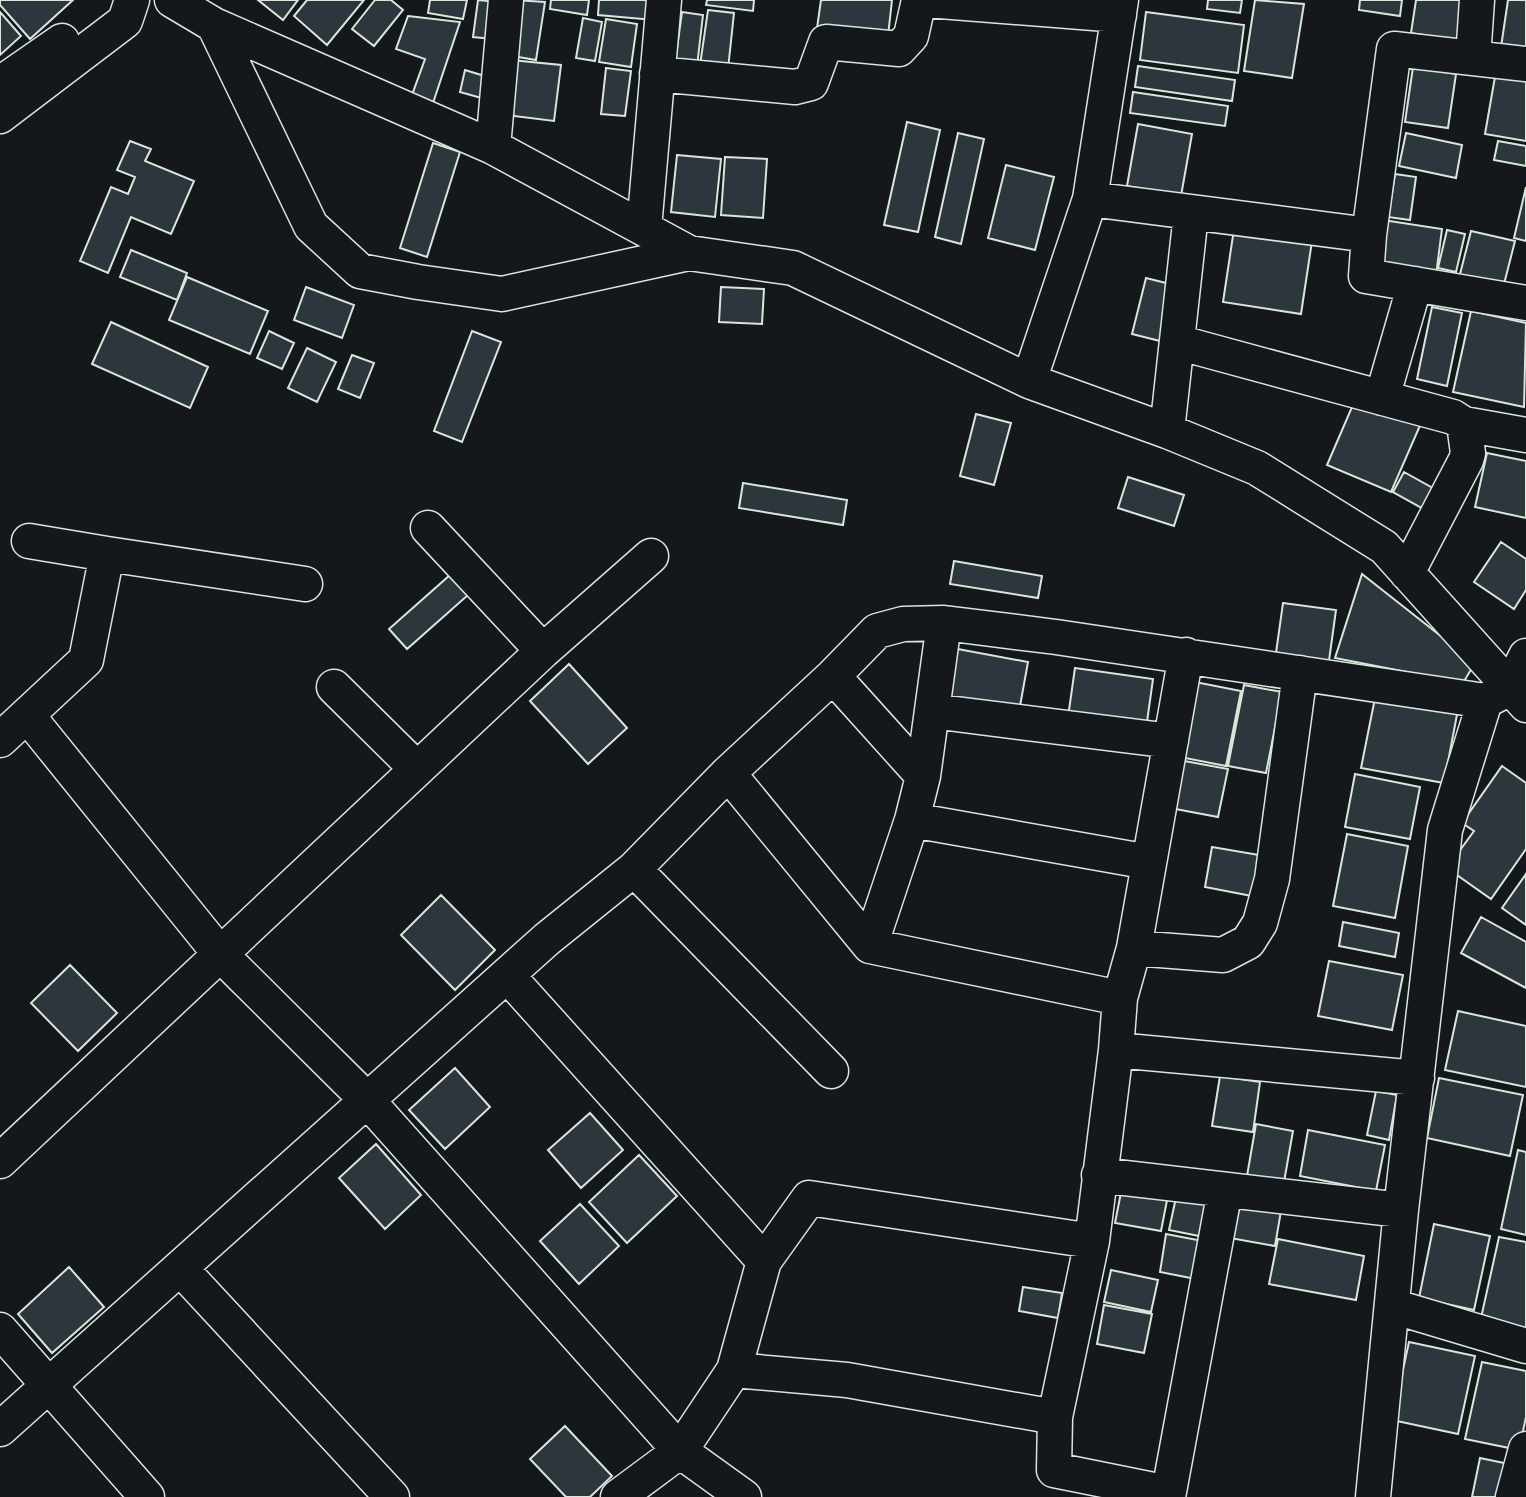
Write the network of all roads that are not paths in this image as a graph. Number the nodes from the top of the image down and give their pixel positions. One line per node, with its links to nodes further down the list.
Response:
1 (172, 0): 9 (street)
2 (506, 0): 15 (street)
3 (664, 0): 12 (street)
4 (919, 0): 12 (street)
5 (927, 0): 8 (street)
6 (1477, 0): 10 (street)
7 (131, 1): 13 (street); 14 (street)
8 (1120, 7): 16 (street)
9 (214, 25): 15 (street); 20 (street)
10 (1473, 58): 11 (street); 19 (street)
11 (1526, 64)
12 (657, 74): 18 (street)
13 (0, 84)
14 (0, 116)
15 (493, 147): 18 (street)
16 (1090, 199): 17 (street); 24 (street)
17 (1191, 214): 19 (street); 23 (street)
18 (644, 228): 20 (street)
19 (1369, 235): 21 (street)
20 (689, 253): 24 (street)
21 (1415, 284): 22 (street); 25 (street)
22 (1526, 303)
23 (1177, 342): 25 (street); 27 (street)
24 (1029, 381): 27 (street)
25 (1382, 398): 26 (street)
26 (1464, 424): 28 (street); 33 (street)
27 (1167, 431): 33 (street)
28 (1526, 435)
29 (428, 528): 36 (street)
30 (29, 541): 31 (street)
31 (107, 554): 34 (street); 44 (street)
32 (651, 556): 36 (street)
33 (1407, 573): 42 (street)
34 (305, 584)
35 (944, 623): 37 (street); 40 (street); 43 (street)
36 (543, 651): 47 (street)
37 (1186, 655): 39 (street); 46 (street)
38 (1526, 656): 42 (street)
39 (1300, 673): 42 (street); 54 (street)
40 (833, 676): 48 (street); 49 (street)
41 (334, 687): 47 (street)
42 (1507, 698): 60 (street)
43 (932, 711): 46 (street); 49 (street)
44 (27, 715): 45 (street); 55 (street)
45 (0, 740)
46 (1171, 741): 51 (street)
47 (417, 769): 55 (street)
48 (728, 773): 52 (street); 53 (street)
49 (923, 776): 50 (street)
50 (912, 820): 51 (street); 53 (street)
51 (1149, 862): 54 (street)
52 (634, 869): 56 (street); 59 (street)
53 (870, 946): 57 (street)
54 (1134, 948): 57 (street)
55 (220, 954): 61 (street); 62 (street)
56 (507, 975): 61 (street); 67 (street)
57 (1120, 998): 58 (street)
58 (1116, 1050): 60 (street); 63 (street)
59 (831, 1071)
60 (1417, 1078): 65 (street)
61 (367, 1100): 68 (street); 77 (street)
62 (0, 1161)
63 (1099, 1175): 64 (street); 66 (street)
64 (1225, 1190): 65 (street); 78 (street)
65 (1401, 1210): 69 (street)
66 (1092, 1241): 67 (street); 74 (street)
67 (764, 1261): 72 (street)
68 (180, 1268): 73 (street); 80 (street)
69 (1392, 1306): 71 (street); 83 (street)
70 (0, 1330): 73 (street)
71 (1526, 1346)
72 (734, 1370): 74 (street); 77 (street)
73 (49, 1385): 75 (street); 79 (street)
74 (1055, 1417): 78 (street)
75 (0, 1429)
76 (1526, 1449): 84 (street)
77 (680, 1451): 81 (street); 82 (street)
78 (1168, 1495)
79 (147, 1497)
80 (392, 1497)
81 (618, 1497)
82 (744, 1497)
83 (1373, 1497)
84 (1513, 1497)

